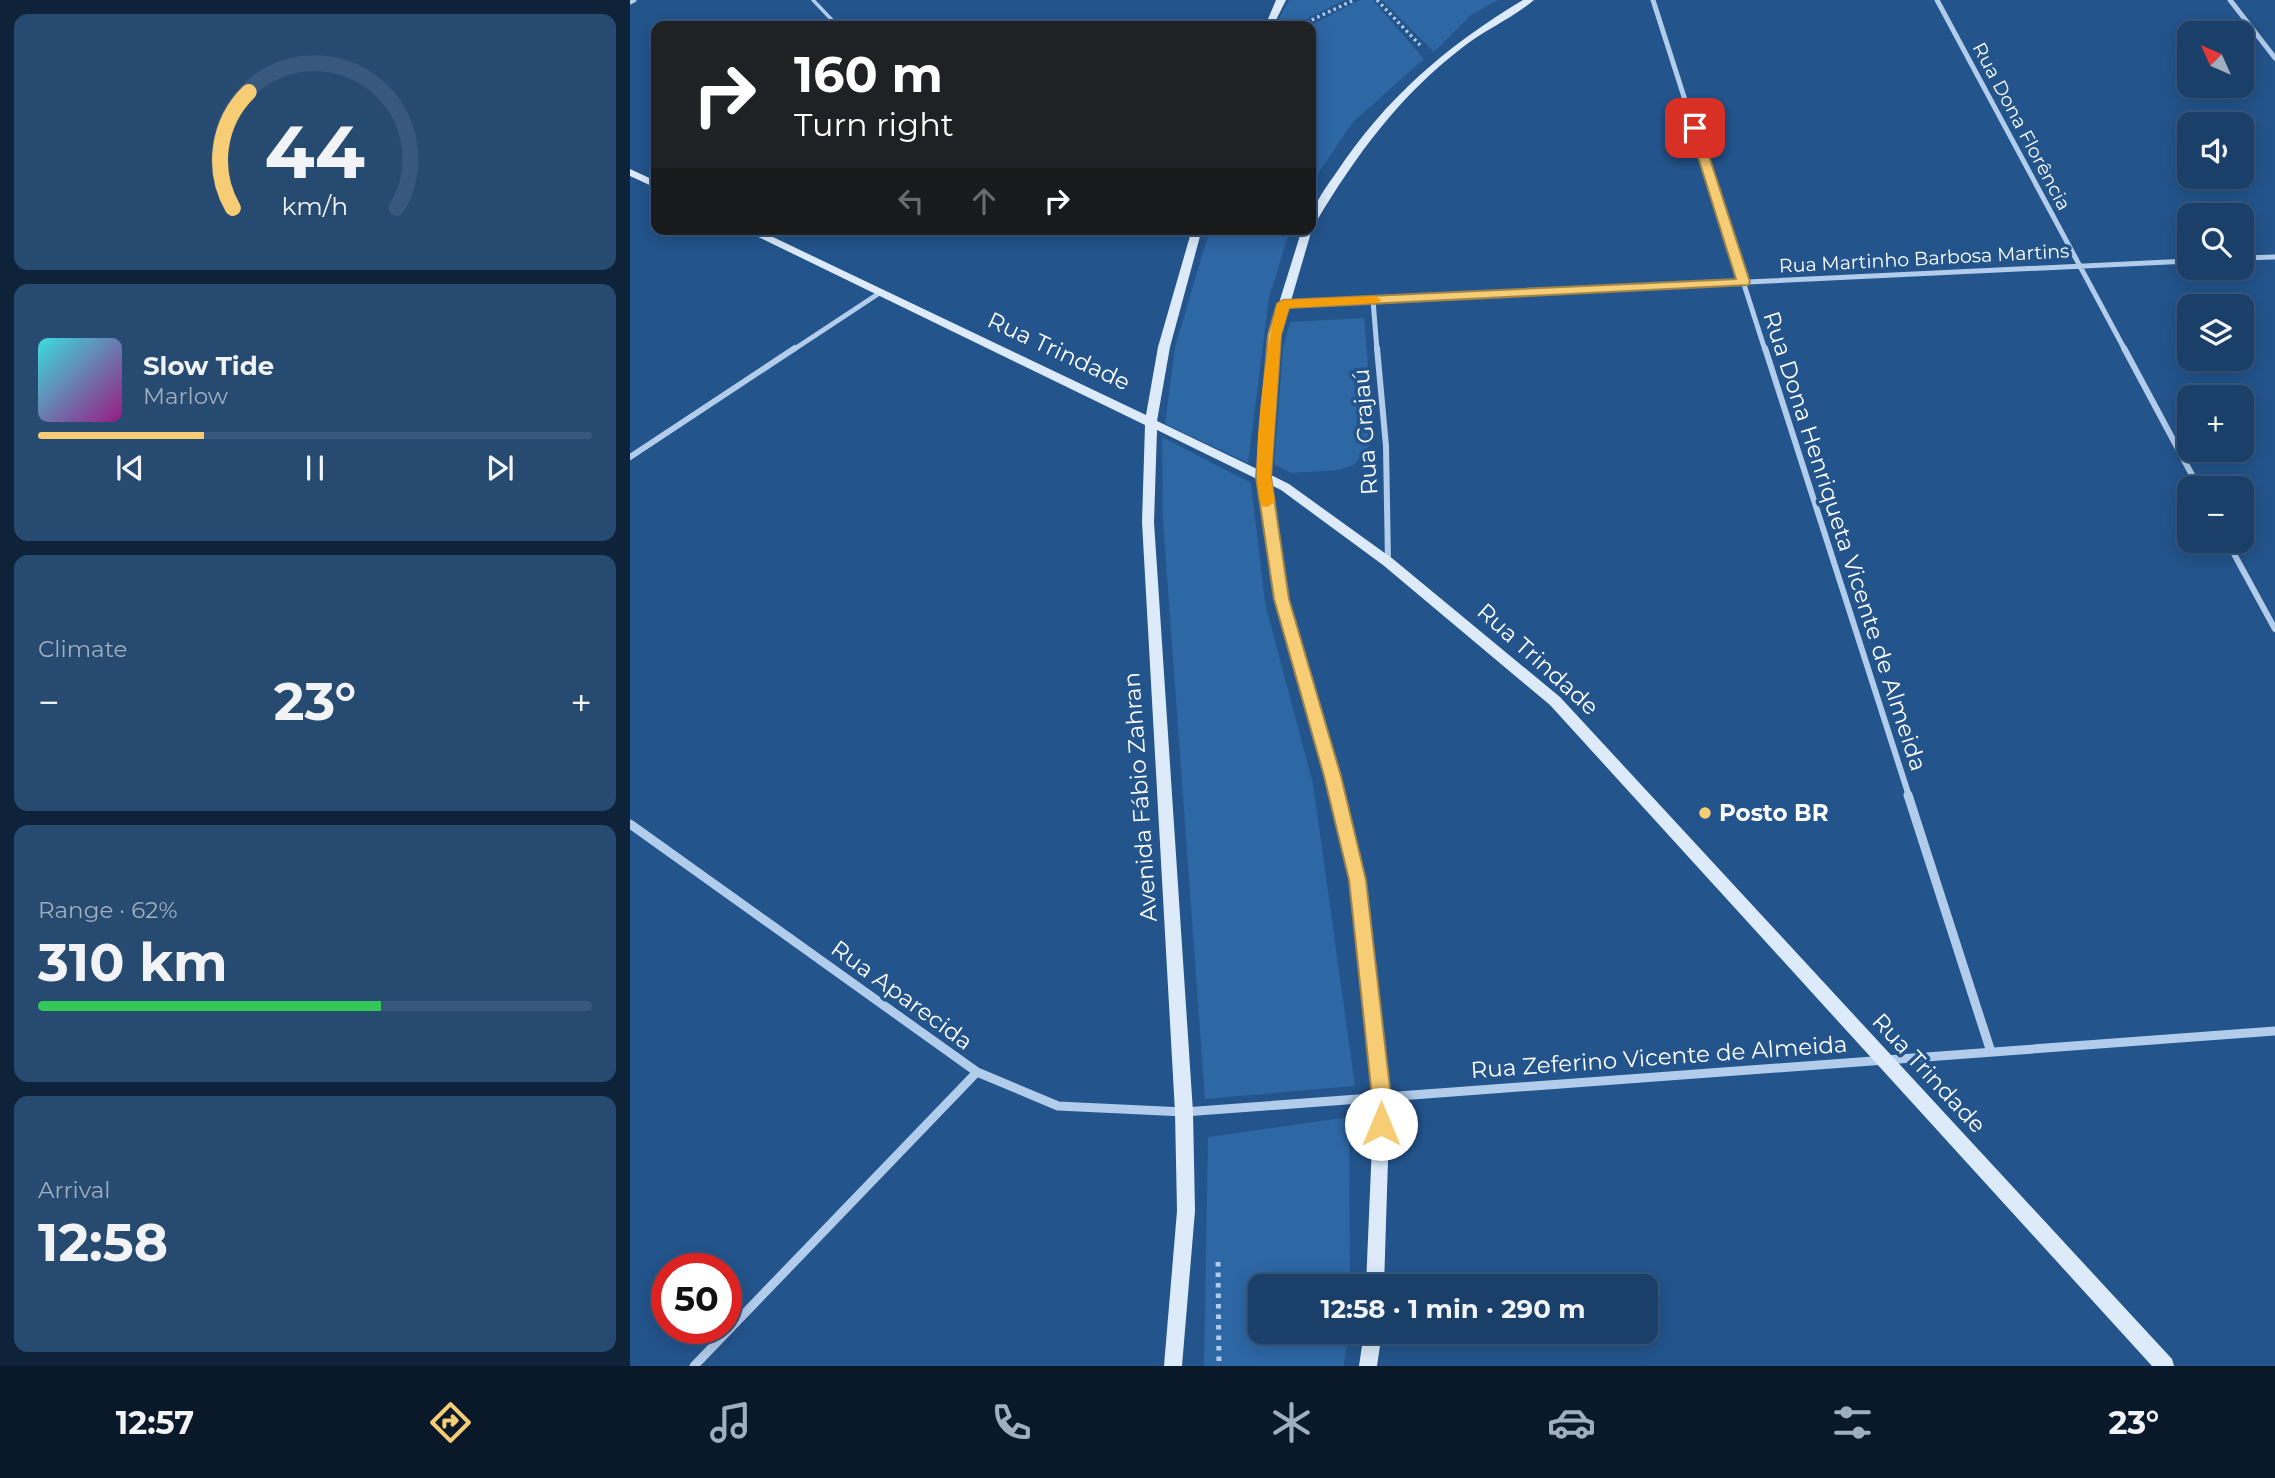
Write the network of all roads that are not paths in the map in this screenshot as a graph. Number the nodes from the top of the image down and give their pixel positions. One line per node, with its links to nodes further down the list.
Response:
1 (813, 0): 7 (lane)
2 (1282, 0): 8 (main road)
3 (1529, 0): 12 (main road)
4 (1653, 0): 20 (street, Rua Dona Henriqueta Vicente de Almeida)
5 (1937, 0): 19 (street, Rua Dona Florência)
6 (2230, 0): 9 (street)
7 (833, 21)
8 (1272, 21)
9 (2275, 58)
10 (630, 172): 11 (main road)
11 (651, 182)
12 (1316, 213)
13 (759, 235): 21 (main road, Rua Trindade)
14 (1195, 235): 24 (main road, Avenida Fábio Zahran)
15 (1305, 235): 23 (main road)
16 (2275, 257): 17 (street)
17 (2254, 258)
18 (2177, 262): 19 (street, Rua Martinho Barbosa Martins)
19 (2080, 266): 20 (street, Rua Martinho Barbosa Martins); 26 (street, Rua Dona Florência)
20 (1744, 282): 22 (street, Rua Martinho Barbosa Martins); 33 (street, Rua Dona Henriqueta Vicente de Almeida)
21 (878, 294): 24 (main road, Rua Trindade); 25 (street)
22 (1373, 300): 23 (street, Rua Martinho Barbosa Martins); 29 (street, Rua Grajaú)
23 (1283, 304): 27 (main road)
24 (1151, 421): 27 (main road, Rua Trindade); 37 (main road, Avenida Fábio Zahran)
25 (630, 457)
26 (2193, 476)
27 (1264, 477): 29 (main road, Rua Trindade); 36 (main road)
28 (2234, 553): 30 (street)
29 (1388, 562): 34 (main road, Rua Trindade)
30 (2275, 629)
31 (630, 824): 35 (street, Rua Aparecida)
32 (2275, 1031): 33 (street, Rua Zeferino Vicente de Almeida)
33 (1991, 1052): 34 (street, Rua Zeferino Vicente de Almeida)
34 (1884, 1060): 36 (street, Rua Zeferino Vicente de Almeida); 43 (main road, Rua Trindade)
35 (977, 1072): 37 (street, Rua Aparecida); 40 (street)
36 (1382, 1097): 37 (street, Rua Zeferino Vicente de Almeida); 38 (main road)
37 (1184, 1112): 41 (main road, Avenida Fábio Zahran)
38 (1375, 1274)
39 (1371, 1344): 42 (main road)
40 (694, 1366)
41 (1173, 1366)
42 (1368, 1366)
43 (2165, 1366)

